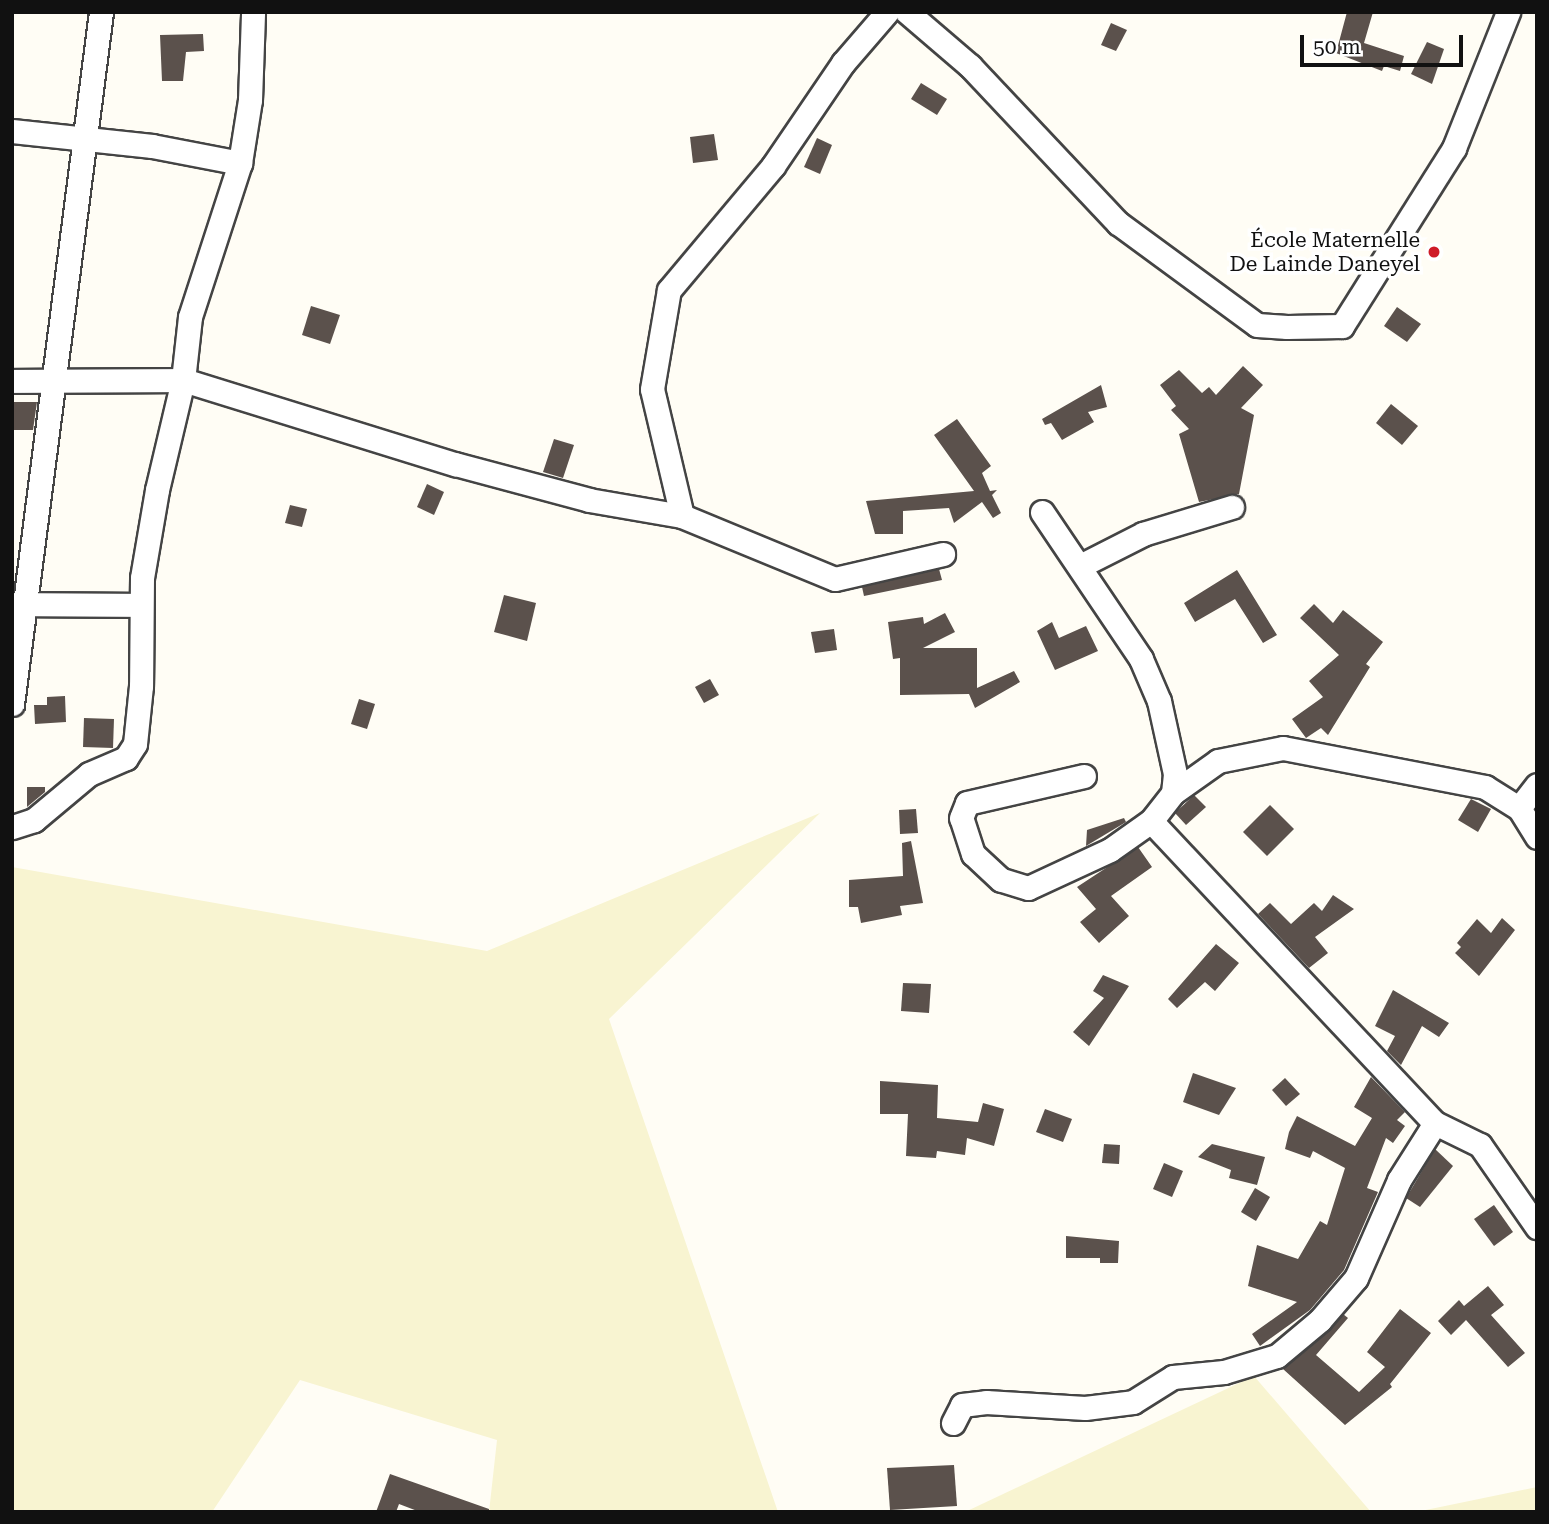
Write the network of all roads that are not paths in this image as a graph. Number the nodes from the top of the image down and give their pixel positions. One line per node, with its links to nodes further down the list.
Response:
1 (101, 12): 7 (street)
2 (253, 12): 8 (street)
3 (887, 12): 14 (street)
4 (907, 12): 5 (street)
5 (1507, 12)
6 (12, 131): 7 (street)
7 (85, 138): 8 (street); 9 (street)
8 (240, 163): 10 (street)
9 (54, 379): 10 (street); 11 (street); 17 (street)
10 (183, 380): 14 (street); 18 (street)
11 (12, 381)
12 (1232, 507): 16 (street)
13 (1042, 512): 16 (street)
14 (682, 516): 15 (street)
15 (943, 554)
16 (1080, 566): 22 (street)
17 (19, 604): 18 (street); 19 (street)
18 (141, 605): 25 (street)
19 (12, 704)
20 (1084, 776): 24 (street)
21 (1537, 785): 23 (street)
22 (1173, 793): 23 (street); 24 (street)
23 (1519, 808): 26 (street)
24 (1151, 821): 27 (street)
25 (12, 827)
26 (1537, 836)
27 (1435, 1123): 28 (street); 29 (street)
28 (1537, 1227)
29 (953, 1423)

